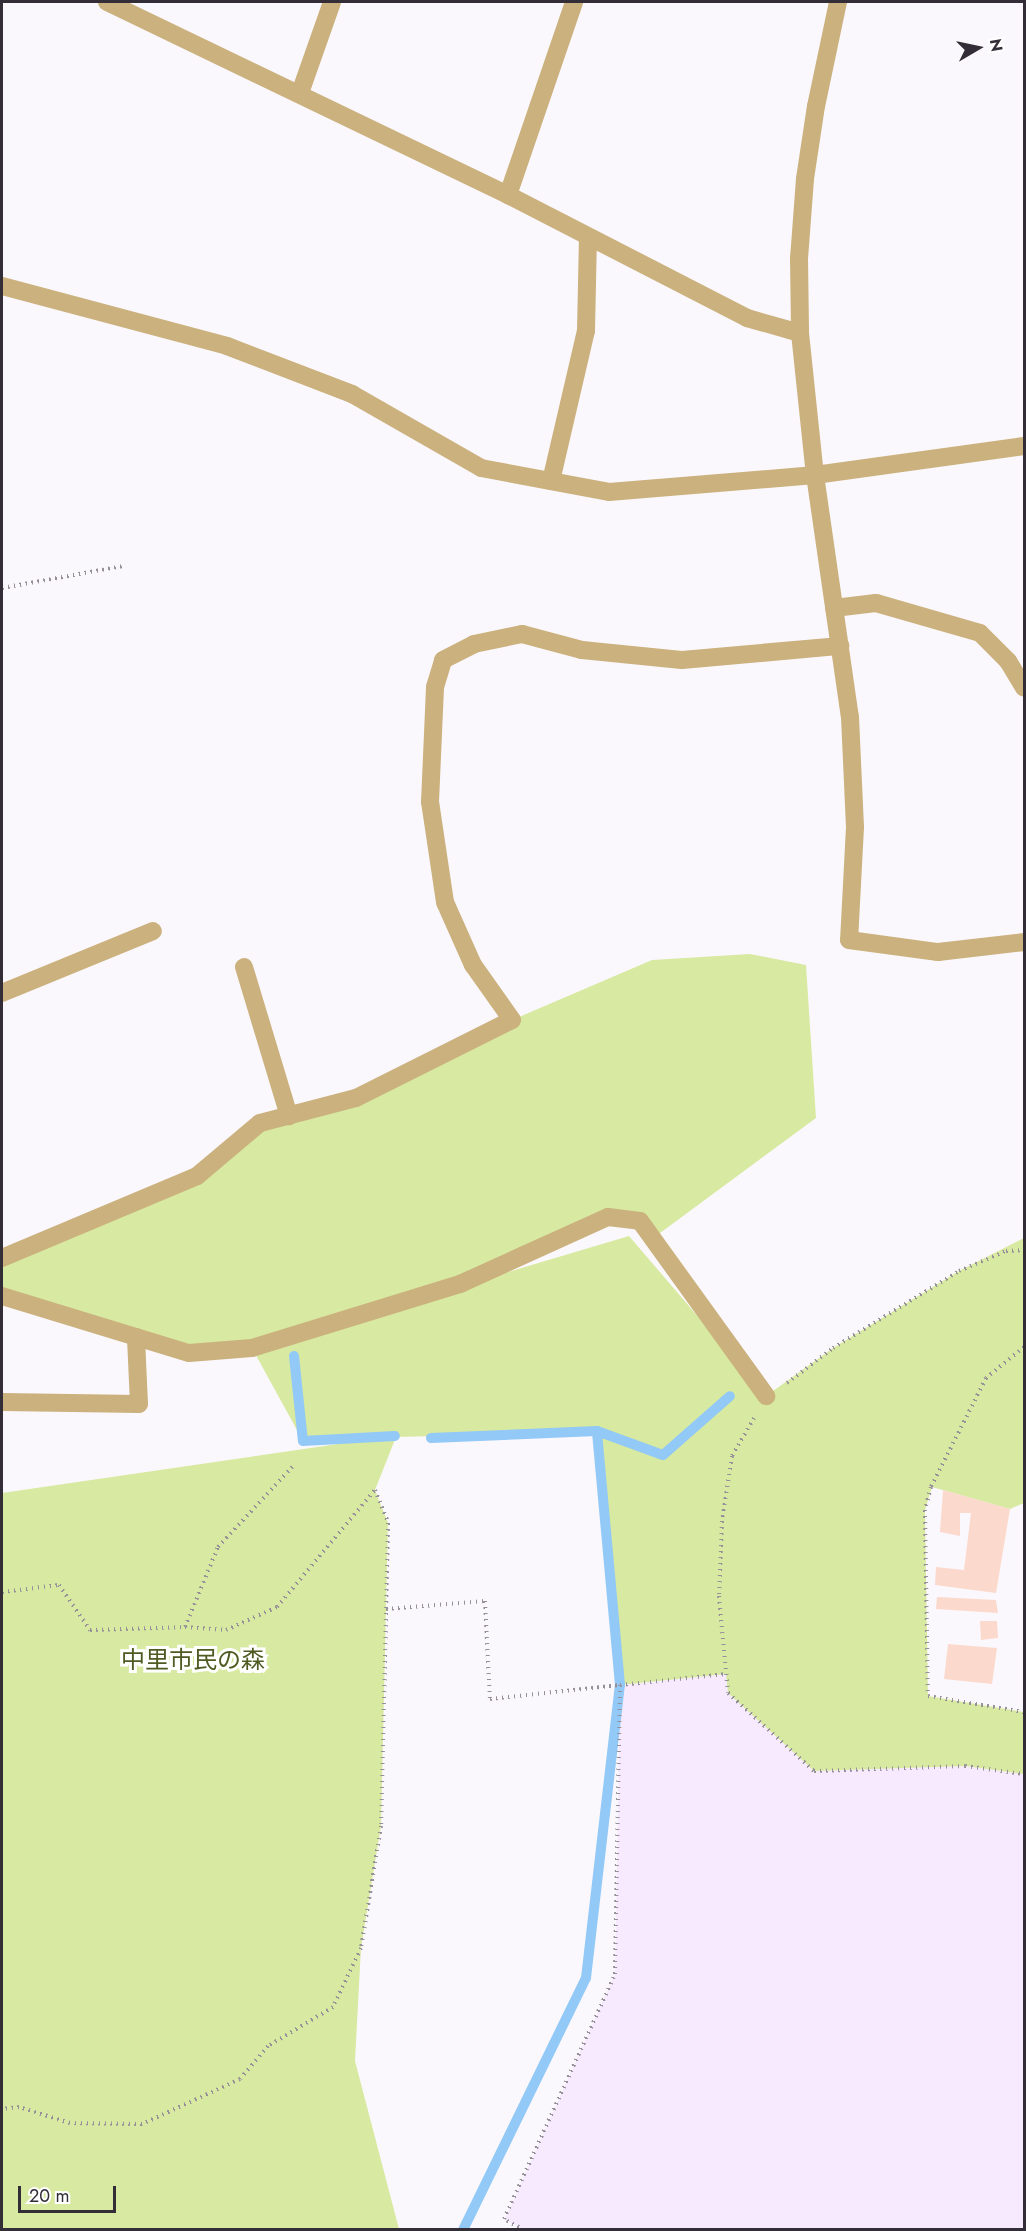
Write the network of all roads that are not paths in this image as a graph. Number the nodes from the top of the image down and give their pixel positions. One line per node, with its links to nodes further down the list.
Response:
1 (107, 2): 5 (street)
2 (332, 2): 5 (street)
3 (574, 2): 6 (street)
4 (838, 2): 9 (street)
5 (300, 93): 6 (street)
6 (508, 195): 7 (street)
7 (588, 238): 9 (street); 12 (street)
8 (2, 286): 12 (street)
9 (800, 333): 11 (street)
10 (1024, 446): 11 (street)
11 (815, 475): 12 (street); 13 (street)
12 (551, 481)
13 (834, 608): 14 (street); 15 (street)
14 (840, 646): 17 (street); 20 (street)
15 (1024, 688)
16 (153, 931): 19 (street)
17 (1024, 942)
18 (244, 968): 20 (street)
19 (2, 993)
20 (289, 1116): 21 (street)
21 (2, 1258)
22 (2, 1296): 23 (street)
23 (136, 1337): 24 (street); 25 (street)
24 (766, 1396)
25 (2, 1402)

